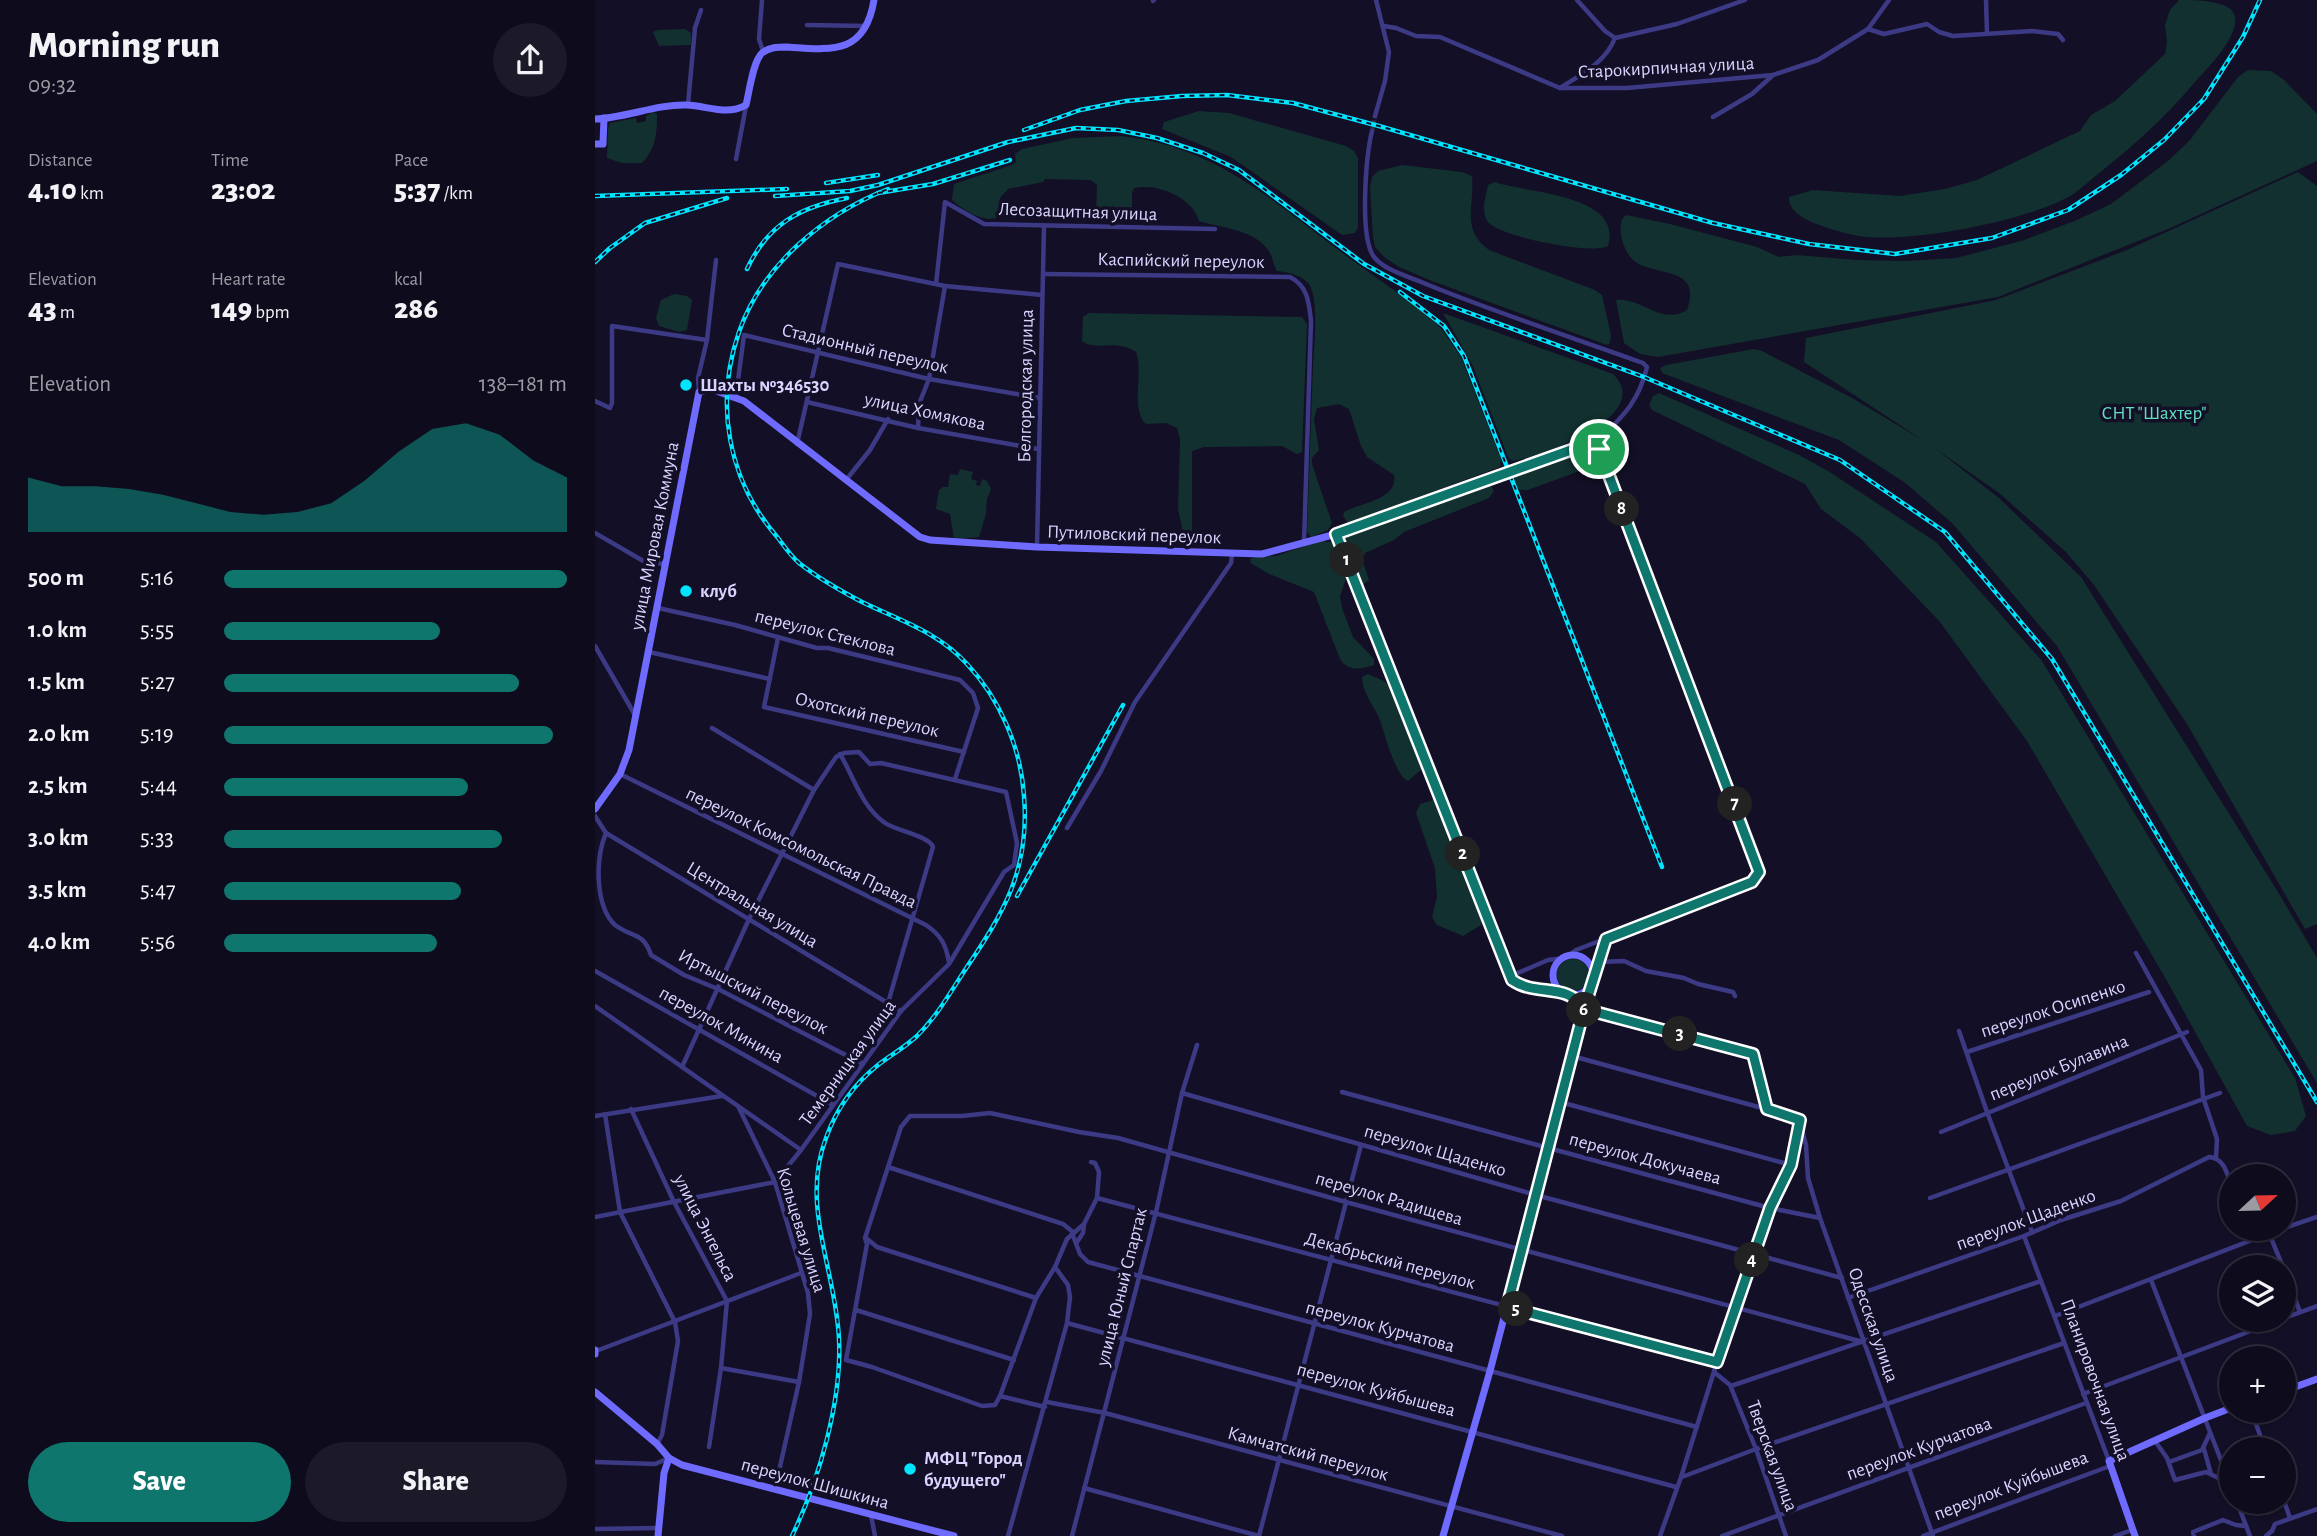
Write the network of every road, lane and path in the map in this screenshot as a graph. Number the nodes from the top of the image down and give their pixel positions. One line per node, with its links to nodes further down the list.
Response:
1 (762, 0): 16 (street)
2 (874, 0): 10 (main road)
3 (1375, 0): 11 (street)
4 (1577, 0): 14 (street)
5 (1745, 0): 14 (street)
6 (1889, 0): 12 (street, Старокирпичная улица)
7 (1986, 0): 13 (street)
8 (701, 10): 19 (street)
9 (807, 25): 10 (street)
10 (868, 26): 16 (main road)
11 (1384, 26): 18 (street); 21 (street)
12 (1868, 29): 13 (street); 17 (street, Старокирпичная улица)
13 (1987, 34): 15 (street)
14 (1615, 38): 18 (street)
15 (2063, 40)
16 (763, 51): 20 (main road)
17 (1773, 75): 18 (street, Старокирпичная улица); 22 (street, Старокирпичная улица)
18 (1560, 88)
19 (688, 105): 20 (main road); 23 (main road)
20 (746, 105): 27 (street)
21 (1375, 116)
22 (1713, 117)
23 (604, 118): 24 (main road); 26 (main road)
24 (595, 119)
25 (1372, 131): 45 (street)
26 (595, 144)
27 (736, 159)
28 (1044, 227): 29 (street, Лесозащитная улица); 31 (street, Белгородская улица); 32 (street, Лесозащитная улица)
29 (1215, 229)
30 (716, 260): 35 (street, улица Мировая Коммуна)
31 (1044, 274): 34 (street, Белгородская улица); 51 (street, Каспийский переулок)
32 (936, 284): 33 (street); 36 (street)
33 (945, 286): 34 (street); 37 (street)
34 (1042, 295): 40 (street, Белгородская улица)
35 (707, 340): 38 (street, улица Мировая Коммуна); 41 (street)
36 (818, 354): 37 (street, Стадионный переулок); 39 (street, Стадионный переулок); 42 (street)
37 (929, 379): 40 (street, Стадионный переулок); 44 (street)
38 (699, 392): 39 (main road); 54 (main road, улица Мировая Коммуна)
39 (736, 396): 46 (main road, Путиловский переулок)
40 (1040, 398): 47 (street, Белгородская улица)
41 (595, 401)
42 (807, 402): 43 (street, улица Хомякова); 46 (street)
43 (888, 419): 44 (street, улица Хомякова); 48 (street)
44 (918, 428): 47 (street, улица Хомякова)
45 (1599, 440): 50 (street, Путиловский переулок); 74 (street)
46 (797, 444): 48 (main road, Путиловский переулок)
47 (1038, 449): 52 (street, Белгородская улица)
48 (845, 480): 52 (main road, Путиловский переулок)
49 (595, 533): 54 (street)
50 (1336, 534): 51 (main road, Путиловский переулок); 80 (main road)
51 (1304, 544): 53 (main road, Путиловский переулок)
52 (1037, 547): 53 (main road, Путиловский переулок)
53 (1232, 554): 69 (street)
54 (666, 564): 55 (main road, улица Мировая Коммуна)
55 (657, 608): 56 (street, переулок Стеклова); 58 (main road, улица Мировая Коммуна)
56 (778, 638): 59 (street); 62 (street, переулок Стеклова)
57 (595, 646): 60 (street)
58 (648, 652): 59 (street); 60 (main road, улица Мировая Коммуна)
59 (770, 679): 62 (street, Охотский переулок)
60 (636, 715): 64 (main road, улица Мировая Коммуна)
61 (712, 728): 66 (street)
62 (964, 751): 65 (street)
63 (840, 754): 65 (street); 66 (street); 73 (street, Темерницкая улица)
64 (620, 774): 67 (main road, улица Мировая Коммуна); 71 (street, переулок Комсомольская Правда)
65 (955, 779): 78 (street, Темерницкая улица)
66 (814, 790): 71 (street)
67 (595, 809)
68 (595, 816): 70 (street, Центральная улица)
69 (1067, 828)
70 (606, 833): 72 (street, Центральная улица); 82 (street, Иртышский переулок)
71 (781, 854): 72 (street); 73 (street, переулок Комсомольская Правда)
72 (749, 919): 82 (street); 87 (street, Центральная улица)
73 (913, 919): 78 (street, переулок Комсомольская Правда); 87 (street, Темерницкая улица)
74 (1606, 939): 76 (street); 77 (main road)
75 (2136, 953): 94 (street)
76 (1566, 957): 80 (street); 81 (main road); 83 (main road)
77 (1598, 962): 81 (main road); 86 (street)
78 (949, 964): 90 (street, Темерницкая улица)
79 (595, 971): 91 (street, переулок Минина)
80 (1511, 976): 83 (street)
81 (1593, 979): 85 (main road); 89 (main road)
82 (718, 989): 91 (street); 98 (street, Иртышский переулок)
83 (1562, 991): 85 (main road)
84 (2149, 992): 96 (street, переулок Осипенко)
85 (1571, 995): 89 (main road)
86 (1735, 996)
87 (888, 1003): 90 (street, Центральная улица)
88 (595, 1006): 99 (street, Кольцевая улица)
89 (1584, 1009): 97 (main road); 109 (street)
90 (901, 1011): 98 (street, Темерницкая улица)
91 (700, 1029): 99 (street); 106 (street, переулок Минина)
92 (1959, 1031): 96 (street)
93 (2187, 1032): 94 (street, переулок Булавина)
94 (2181, 1034): 104 (street); 110 (street, переулок Булавина)
95 (1197, 1045): 101 (street, улица Юный Спартак)
96 (1967, 1052): 110 (street)
97 (1572, 1056): 105 (main road); 109 (street)
98 (863, 1064): 106 (street, Темерницкая улица)
99 (682, 1067): 103 (street, Кольцевая улица)
100 (1342, 1092): 116 (street, переулок Докучаева)
101 (1182, 1093): 115 (street, переулок Щаденко); 118 (street, улица Юный Спартак)
102 (2220, 1093): 104 (street)
103 (723, 1096): 107 (street, Кольцевая улица); 108 (street)
104 (2203, 1097): 119 (street); 124 (street)
105 (1560, 1102): 116 (main road); 122 (street)
106 (833, 1105): 117 (street, Темерницкая улица)
107 (739, 1108): 117 (street, Кольцевая улица); 125 (street, Кольцевая улица)
108 (631, 1109): 111 (street); 129 (street, улица Энгельса)
109 (1767, 1109): 113 (street)
110 (1987, 1112): 114 (street, переулок Булавина); 124 (street)
111 (605, 1114): 112 (street); 132 (street)
112 (595, 1116)
113 (1798, 1119): 122 (street); 136 (street, Одесская улица)
114 (1941, 1132)
115 (1361, 1145): 126 (street, переулок Щаденко); 130 (street)
116 (1549, 1147): 126 (main road); 131 (street, переулок Докучаева)
117 (801, 1150): 125 (street, Темерницкая улица)
118 (1170, 1151): 123 (street, переулок Радищева); 130 (street, переулок Радищева); 133 (street, улица Юный Спартак)
119 (2216, 1157): 121 (street); 139 (street, переулок Щаденко)
120 (1091, 1162): 127 (street)
121 (2223, 1164)
122 (1791, 1165): 131 (street)
123 (888, 1167): 140 (street); 142 (street)
124 (2009, 1171): 128 (street); 139 (street)
125 (775, 1182): 129 (street); 149 (street, Кольцевая улица)
126 (1536, 1195): 145 (main road); 146 (street, переулок Щаденко)
127 (1097, 1198): 133 (street, Декабрьский переулок); 137 (street)
128 (1930, 1198)
129 (674, 1202): 132 (street); 156 (street, улица Энгельса)
130 (1346, 1202): 145 (street, переулок Радищева); 147 (street)
131 (1770, 1208): 136 (street, переулок Докучаева); 146 (street)
132 (620, 1212): 134 (street); 165 (street)
133 (1156, 1212): 147 (street, Декабрьский переулок); 150 (street, улица Юный Спартак)
134 (595, 1217)
135 (2317, 1217): 138 (street)
136 (1821, 1218): 151 (street, Одесская улица)
137 (1084, 1224): 140 (street); 144 (street)
138 (2296, 1224)
139 (2032, 1232): 141 (street, переулок Щаденко)
140 (1073, 1233): 144 (street, переулок Курчатова); 148 (street)
141 (2024, 1236): 153 (street, Планировочная улица); 155 (street, переулок Щаденко)
142 (865, 1238): 154 (street); 161 (street)
143 (2249, 1241): 152 (street)
144 (1077, 1243): 150 (street, переулок Курчатова)
145 (1521, 1250): 159 (main road); 160 (street, переулок Радищева)
146 (1754, 1254): 151 (street, переулок Щаденко); 160 (street)
147 (1331, 1260): 159 (street, Декабрьский переулок); 167 (street)
148 (1055, 1267): 154 (street); 166 (street)
149 (801, 1273): 156 (street); 180 (street, Кольцевая улица)
150 (1140, 1275): 167 (street, переулок Курчатова); 169 (street, улица Юный Спартак)
151 (1842, 1278): 155 (street, Одесская улица)
152 (2151, 1280): 164 (street); 173 (street)
153 (2041, 1281): 164 (street, Планировочная улица); 170 (street)
154 (1036, 1298): 174 (street)
155 (1848, 1298): 170 (street, Одесская улица)
156 (727, 1301): 165 (street); 176 (street, улица Энгельса)
157 (2296, 1302): 162 (street)
158 (2317, 1306): 162 (street)
159 (1507, 1307): 175 (street, Декабрьский переулок); 177 (main road)
160 (1736, 1309): 170 (street, переулок Радищева); 175 (street)
161 (856, 1310): 174 (street); 186 (street)
162 (2300, 1312): 163 (street)
163 (2296, 1314)
164 (2055, 1316): 171 (street, Планировочная улица)
165 (675, 1322): 172 (street); 197 (street)
166 (1067, 1324): 169 (street, переулок Куйбышева); 188 (street)
167 (1314, 1324): 177 (street, переулок Курчатова); 181 (street)
168 (2247, 1332): 173 (street)
169 (1124, 1339): 181 (street, переулок Куйбышева); 190 (street, улица Юный Спартак)
170 (1863, 1342): 182 (street); 189 (street, Одесская улица)
171 (2064, 1343): 185 (street, Планировочная улица); 189 (street)
172 (595, 1351)
173 (2180, 1357): 185 (street); 192 (street)
174 (1014, 1360): 186 (street)
175 (1717, 1362): 178 (street)
176 (721, 1368): 180 (street); 198 (street, улица Энгельса)
177 (1490, 1371): 193 (street, переулок Курчатова); 194 (main road)
178 (1714, 1372): 182 (street); 193 (street)
179 (2317, 1379): 183 (main road)
180 (800, 1382): 213 (street, Кольцевая улица)
181 (1298, 1386): 194 (street, переулок Куйбышева); 204 (street)
182 (1731, 1386): 200 (street, Тверская улица)
183 (2296, 1387)
184 (595, 1392): 197 (main road)
185 (2083, 1394): 187 (street, Планировочная улица)
186 (1000, 1396): 188 (street, Камчатский переулок)
187 (2085, 1403): 206 (street, Планировочная улица); 207 (street, переулок Курчатова)
188 (1046, 1404): 190 (street, Камчатский переулок); 229 (street)
189 (1886, 1404): 200 (street); 207 (street, Одесская улица)
190 (1105, 1413): 204 (street, Камчатский переулок); 212 (street, улица Юный Спартак)
191 (2219, 1413): 192 (main road, переулок Куйбышева)
192 (2205, 1418): 195 (street); 196 (main road, переулок Куйбышева)
193 (1697, 1427): 209 (street)
194 (1472, 1432): 211 (street, переулок Куйбышева); 214 (main road)
195 (2210, 1432): 199 (street); 201 (street)
196 (2155, 1441): 205 (street); 206 (main road, переулок Куйбышева)
197 (657, 1444): 202 (main road)
198 (709, 1447)
199 (2204, 1448): 205 (street); 208 (street)
200 (1756, 1449): 209 (street); 219 (street, Тверская улица)
201 (2219, 1455)
202 (669, 1458): 203 (street); 213 (main road, переулок Шишкина); 223 (main road)
203 (595, 1461)
204 (1278, 1461): 214 (street, Камчатский переулок); 231 (street)
205 (2169, 1462): 208 (street)
206 (2110, 1464): 224 (main road, Планировочная улица); 226 (street, переулок Куйбышева)
207 (1908, 1468): 219 (street, переулок Курчатова); 226 (street, Одесская улица)
208 (2211, 1475): 210 (street)
209 (1681, 1477): 211 (street)
210 (2219, 1479)
211 (1677, 1487): 225 (street)
212 (1084, 1488): 230 (street, улица Юный Спартак); 231 (street)
213 (775, 1489): 216 (main road, переулок Шишкина)
214 (1451, 1507): 232 (main road); 233 (street, Камчатский переулок)
215 (2317, 1509): 220 (street)
216 (870, 1514): 227 (street); 228 (main road, переулок Шишкина)
217 (2242, 1514): 221 (street)
218 (2289, 1514): 220 (street)
219 (1779, 1515): 234 (street, переулок Курчатова); 235 (street, Тверская улица)
220 (2290, 1518): 240 (street)
221 (2246, 1525): 238 (street); 239 (street)
222 (595, 1529): 223 (street)
223 (658, 1532)
224 (2133, 1533): 237 (street)
225 (1662, 1534)
226 (1932, 1534): 236 (street, переулок Куйбышева)
227 (875, 1536)
228 (954, 1536)
229 (1008, 1536)
230 (1072, 1536)
231 (1259, 1536)
232 (1443, 1536)
233 (1562, 1536)
234 (1722, 1536)
235 (1787, 1536)
236 (1923, 1536)
237 (2115, 1536)
238 (2194, 1536)
239 (2250, 1536)
240 (2266, 1536)

